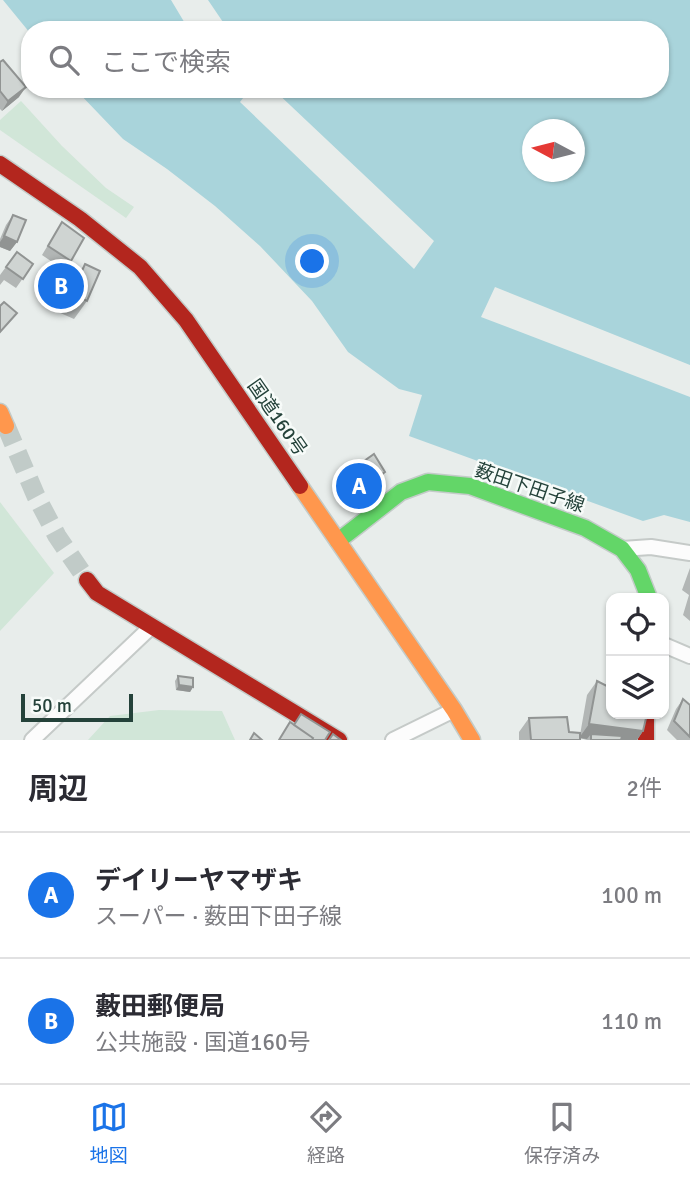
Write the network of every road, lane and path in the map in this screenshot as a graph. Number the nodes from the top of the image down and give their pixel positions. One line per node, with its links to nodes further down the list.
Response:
1 (0, 164): 2 (main road, 国道160号)
2 (338, 541): 3 (main road, 薮田下田子線); 10 (main road, 国道160号)
3 (622, 549): 4 (street); 6 (main road, 薮田下田子線)
4 (690, 552)
5 (87, 580): 7 (main road)
6 (647, 593)
7 (152, 626): 12 (street); 13 (main road)
8 (669, 647): 9 (street)
9 (690, 656)
10 (454, 710): 14 (street); 15 (main road, 国道160号)
11 (646, 719): 16 (main road)
12 (32, 740)
13 (339, 740)
14 (393, 740)
15 (471, 740)
16 (646, 740)

